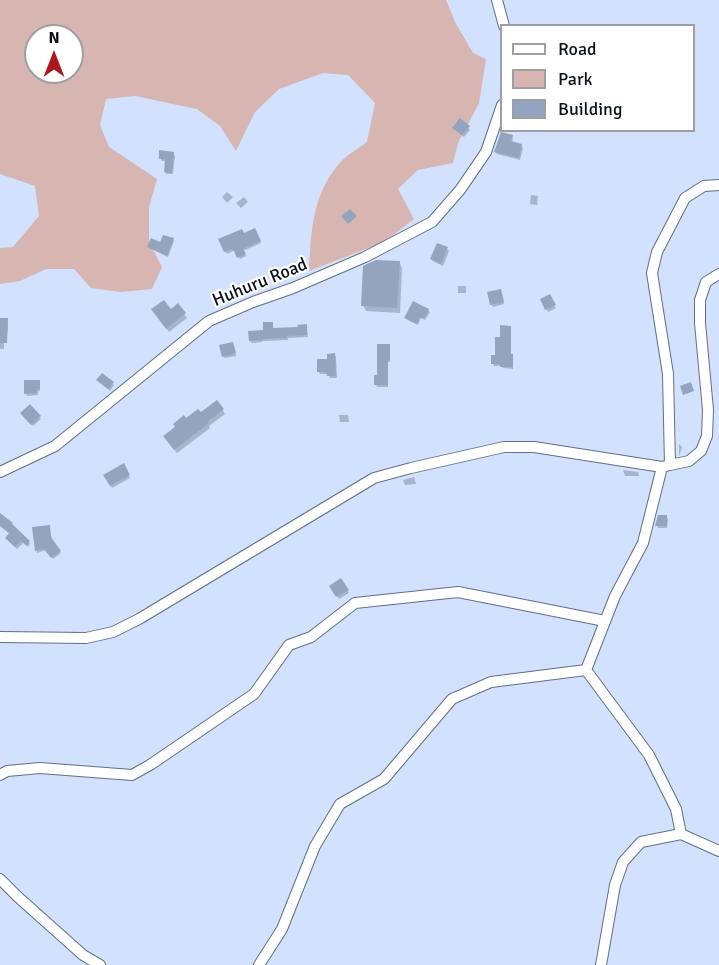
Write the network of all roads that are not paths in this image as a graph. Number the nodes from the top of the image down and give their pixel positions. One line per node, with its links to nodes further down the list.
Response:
1 (497, 0): 2 (street)
2 (503, 24)
3 (500, 108): 7 (street, Huhuru Road)
4 (719, 185): 6 (street)
5 (719, 274): 6 (street)
6 (666, 466): 8 (street); 9 (street)
7 (0, 472)
8 (605, 621): 10 (street); 11 (street)
9 (0, 637)
10 (586, 670): 12 (street); 16 (street)
11 (0, 775)
12 (681, 834): 13 (street); 17 (street)
13 (719, 852)
14 (0, 879): 15 (street)
15 (100, 965)
16 (259, 965)
17 (601, 965)

